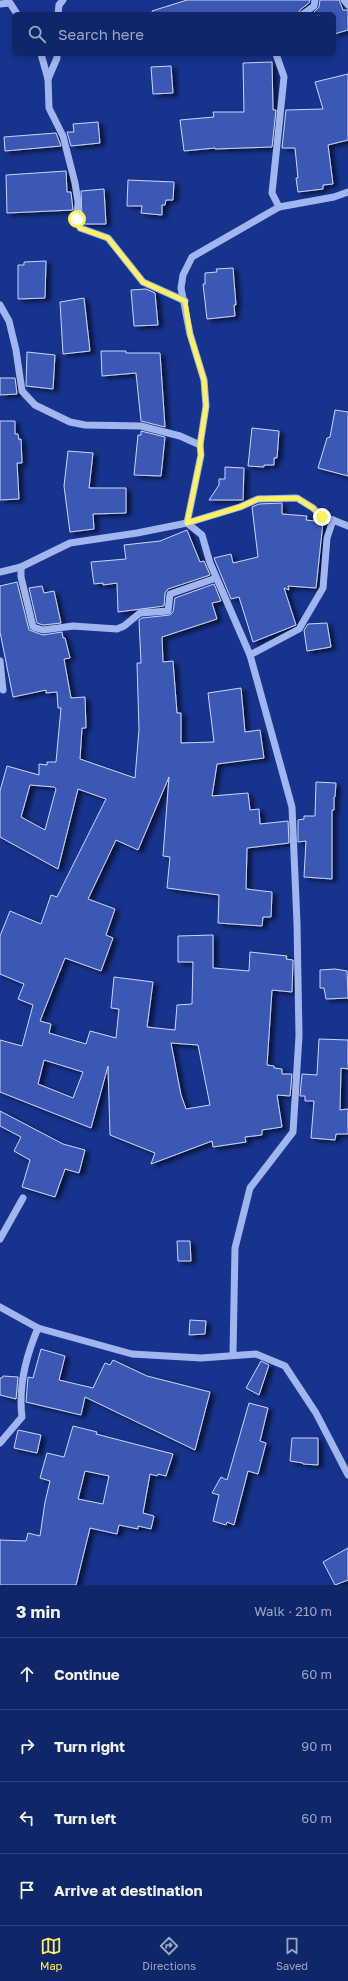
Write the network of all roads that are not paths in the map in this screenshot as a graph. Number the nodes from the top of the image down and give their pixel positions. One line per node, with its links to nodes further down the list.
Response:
1 (63, 0): 8 (street)
2 (315, 0): 9 (street)
3 (344, 0): 6 (street)
4 (9, 1): 5 (street); 7 (street)
5 (0, 4)
6 (348, 5)
7 (16, 12)
8 (58, 12)
9 (306, 12)
10 (42, 56): 13 (street)
11 (57, 56): 13 (street)
12 (277, 56): 15 (street)
13 (48, 79): 16 (street)
14 (348, 192): 15 (street)
15 (278, 207): 16 (street)
16 (185, 301): 18 (street)
17 (0, 305): 18 (street)
18 (200, 445): 20 (street)
19 (333, 520): 20 (street); 21 (street); 25 (street)
20 (187, 523): 22 (street); 24 (street)
21 (348, 526)
22 (20, 567): 23 (street); 24 (street)
23 (0, 572)
24 (216, 578): 25 (street)
25 (250, 655): 32 (street)
26 (0, 662): 27 (street)
27 (3, 690)
28 (23, 1198): 29 (street)
29 (0, 1239)
30 (0, 1307): 31 (street)
31 (38, 1328): 32 (street); 33 (street)
32 (233, 1354): 34 (street)
33 (0, 1443)
34 (348, 1475)

